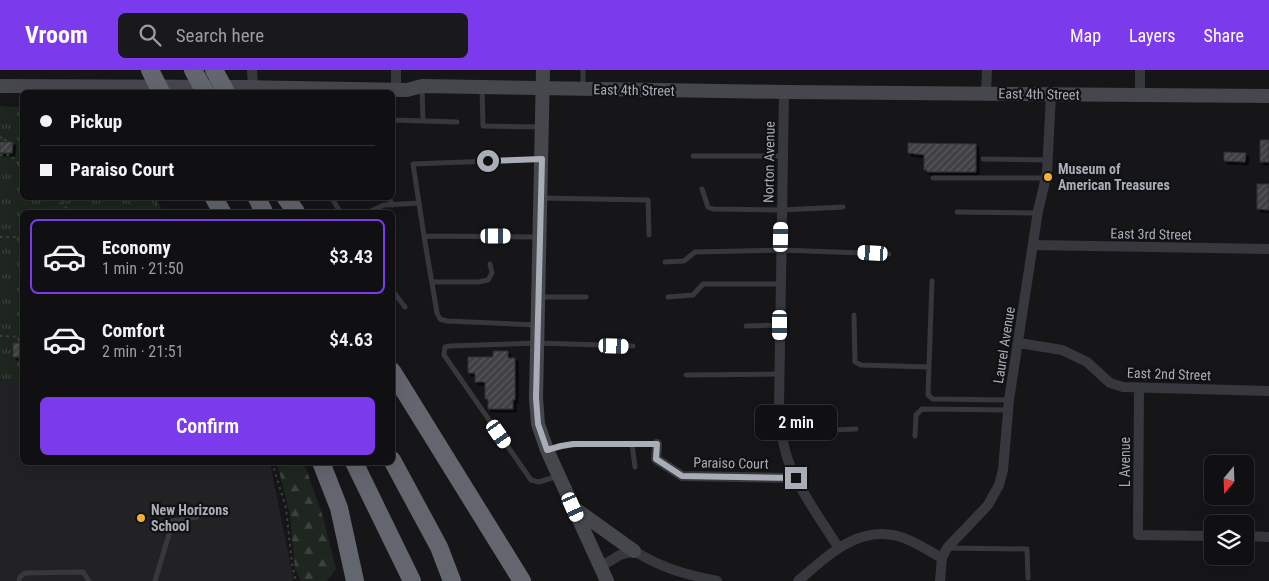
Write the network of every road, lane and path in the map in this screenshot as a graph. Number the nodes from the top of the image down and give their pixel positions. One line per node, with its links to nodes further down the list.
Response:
1 (150, 70): 17 (highway)
2 (193, 70): 18 (highway)
3 (214, 70): 14 (highway)
4 (252, 70): 14 (street)
5 (396, 70): 15 (street)
6 (543, 70): 13 (street)
7 (583, 70): 16 (lane)
8 (987, 70): 20 (street)
9 (1140, 70): 22 (street)
10 (0, 86): 14 (street, East 4th Street)
11 (422, 86): 12 (street, East 4th Street); 15 (street, East 4th Street); 25 (lane)
12 (482, 87): 13 (street, East 4th Street); 27 (lane)
13 (543, 88): 16 (street, East 4th Street); 27 (street)
14 (240, 89): 15 (street, East 4th Street)
15 (396, 89)
16 (583, 89): 19 (street, East 4th Street)
17 (160, 90)
18 (204, 90)
19 (784, 92): 20 (street, East 4th Street); 30 (street, Norton Avenue)
20 (986, 93): 21 (street, East 4th Street)
21 (1051, 94): 22 (street, East 4th Street); 33 (street, Laurel Avenue)
22 (1140, 95): 23 (street, East 4th Street)
23 (1269, 96)
24 (395, 120): 25 (lane)
25 (423, 121): 26 (lane)
26 (457, 122)
27 (542, 127): 31 (street)
28 (0, 155): 34 (path)
29 (693, 156): 30 (lane)
30 (783, 156): 46 (street, Norton Avenue)
31 (542, 159): 38 (street); 41 (lane)
32 (983, 159): 33 (lane)
33 (1048, 160): 36 (street, Laurel Avenue)
34 (20, 165)
35 (933, 178): 36 (lane)
36 (1046, 178): 48 (street, Laurel Avenue)
37 (702, 188): 46 (lane)
38 (541, 198): 49 (lane); 52 (street)
39 (57, 200): 44 (path)
40 (389, 200): 42 (lane)
41 (419, 203): 42 (lane); 50 (lane)
42 (392, 205): 45 (lane)
43 (843, 207): 46 (lane)
44 (69, 210)
45 (373, 210)
46 (782, 210): 56 (street, Norton Avenue)
47 (957, 212): 48 (lane)
48 (1037, 213): 54 (street, Laurel Avenue)
49 (648, 235)
50 (424, 236): 52 (lane); 61 (lane)
51 (0, 237): 53 (path)
52 (540, 237): 64 (street)
53 (20, 238)
54 (1033, 245): 55 (street, East 3rd Street); 75 (street, Laurel Avenue)
55 (1269, 249)
56 (781, 250): 57 (lane); 58 (lane); 62 (street, Norton Avenue)
57 (889, 254)
58 (665, 262)
59 (490, 264): 61 (lane)
60 (932, 281): 77 (lane)
61 (432, 282): 69 (lane)
62 (780, 284): 66 (lane); 70 (street, Norton Avenue)
63 (395, 294): 67 (lane)
64 (538, 297): 65 (lane); 69 (street)
65 (586, 297)
66 (668, 297)
67 (405, 308)
68 (854, 315): 77 (lane)
69 (538, 325): 74 (street)
70 (780, 325): 71 (lane); 78 (street, Norton Avenue)
71 (746, 326)
72 (0, 336): 73 (path)
73 (20, 337)
74 (537, 343): 76 (lane); 89 (street); 95 (lane)
75 (1019, 344): 81 (street, East 2nd Street); 83 (street, Laurel Avenue)
76 (633, 346)
77 (929, 367): 83 (lane)
78 (779, 374): 79 (lane); 85 (street, Norton Avenue)
79 (686, 375)
80 (395, 376): 119 (highway)
81 (1138, 389): 82 (street, East 2nd Street); 99 (street, L Avenue)
82 (1269, 391)
83 (1009, 405): 86 (lane); 104 (street, Laurel Avenue)
84 (856, 430): 85 (lane)
85 (781, 432): 96 (street, Norton Avenue)
86 (915, 436)
87 (632, 444): 88 (lane); 89 (lane); 94 (lane)
88 (657, 444): 96 (street, Paraiso Court)
89 (547, 450): 95 (street)
90 (273, 465): 114 (path)
91 (322, 465): 115 (highway)
92 (355, 465): 116 (highway)
93 (395, 465): 102 (highway)
94 (635, 467)
95 (559, 476): 97 (street)
96 (796, 478): 103 (street, Norton Avenue)
97 (573, 507): 105 (street); 107 (street)
98 (196, 517): 113 (lane)
99 (1204, 536)
100 (1254, 536): 101 (street)
101 (1269, 537)
102 (439, 547): 117 (highway); 118 (highway)
103 (838, 548): 106 (street); 122 (street)
104 (947, 548): 106 (street, Laurel Avenue); 109 (lane)
105 (634, 551): 107 (street); 121 (street)
106 (942, 558): 123 (street, Laurel Avenue)
107 (600, 567): 120 (street)
108 (51, 573): 110 (lane); 111 (lane); 112 (lane)
109 (1028, 578)
110 (19, 581)
111 (50, 581)
112 (89, 581)
113 (155, 581)
114 (296, 581)
115 (355, 581)
116 (412, 581)
117 (452, 581)
118 (458, 581)
119 (522, 581)
120 (607, 581)
121 (717, 581)
122 (798, 581)
123 (940, 581)

